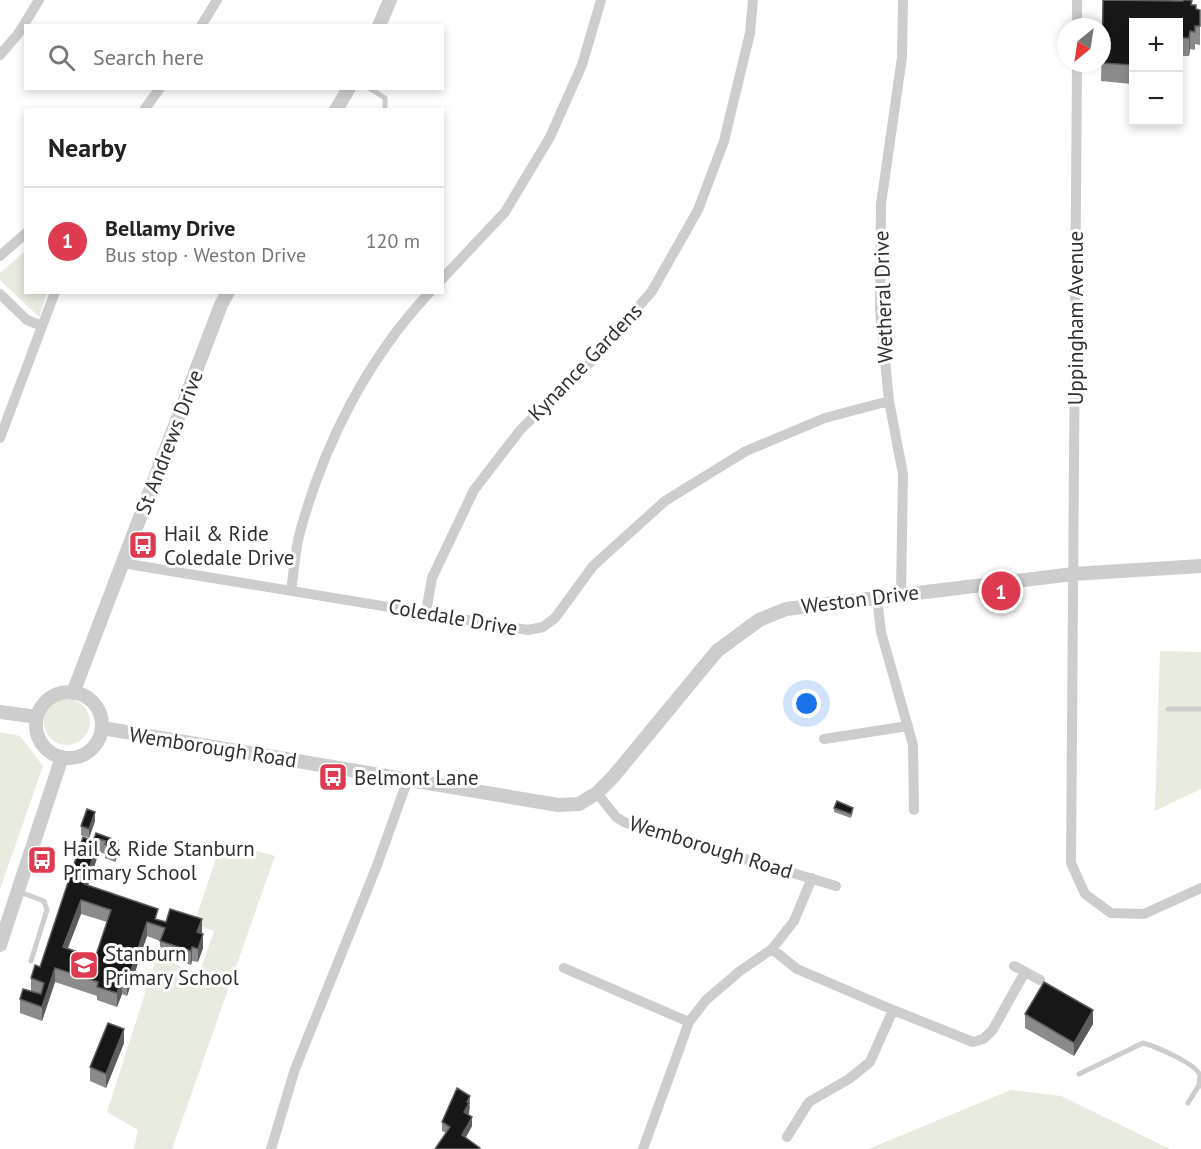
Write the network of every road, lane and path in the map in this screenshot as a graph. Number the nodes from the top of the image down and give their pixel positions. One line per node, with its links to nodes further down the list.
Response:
1 (39, 0): 10 (street)
2 (217, 0): 11 (street)
3 (390, 0): 12 (street)
4 (601, 0): 23 (street)
5 (753, 0): 38 (street, Kynance Gardens)
6 (903, 0): 29 (street, Wetheral Drive)
7 (1077, 0): 8 (street)
8 (1077, 18)
9 (24, 24): 13 (street)
10 (24, 24)
11 (202, 24)
12 (380, 24)
13 (0, 55)
14 (1077, 72): 34 (street, Uppingham Avenue)
15 (159, 90): 18 (street)
16 (348, 90): 19 (street)
17 (372, 90): 20 (lane)
18 (145, 108)
19 (337, 108)
20 (385, 108)
21 (24, 235): 22 (street)
22 (0, 256)
23 (444, 277)
24 (0, 294): 28 (street)
25 (54, 294): 28 (street)
26 (227, 294): 32 (street, St Andrews Drive)
27 (427, 294): 35 (street)
28 (42, 326): 30 (street)
29 (889, 401): 36 (street, Wetheral Drive); 38 (street, Coledale Drive)
30 (3, 421): 31 (street)
31 (0, 438)
32 (122, 563): 35 (street, Coledale Drive); 39 (street, St Andrews Drive)
33 (1201, 566): 34 (street, Weston Drive)
34 (1073, 574): 36 (street, Weston Drive); 53 (street, Uppingham Avenue)
35 (291, 591): 38 (street, Coledale Drive)
36 (901, 594): 37 (street, Weston Drive)
37 (877, 597): 44 (street); 49 (street, Weston Drive)
38 (426, 612)
39 (74, 693): 43 (street); 45 (street)
40 (1168, 709): 41 (lane)
41 (1201, 709)
42 (0, 712): 43 (street)
43 (37, 717): 47 (street)
44 (908, 726): 46 (street); 50 (street)
45 (102, 728): 47 (street); 48 (street, Wemborough Road)
46 (824, 739)
47 (62, 757): 54 (street)
48 (408, 779): 49 (street, Wemborough Road); 68 (street)
49 (597, 793): 51 (street, Wemborough Road)
50 (914, 810)
51 (812, 878): 52 (street, Wemborough Road); 56 (street)
52 (836, 886)
53 (1201, 888)
54 (18, 892): 55 (street); 57 (lane)
55 (0, 945)
56 (772, 948): 62 (street); 63 (street)
57 (31, 960)
58 (1014, 966): 60 (street)
59 (564, 968): 63 (street)
60 (1025, 972): 61 (street); 62 (street)
61 (1040, 980)
62 (892, 1011): 67 (street)
63 (689, 1022): 69 (street)
64 (1079, 1074): 65 (lane)
65 (1200, 1086): 66 (lane)
66 (1188, 1103)
67 (787, 1137)
68 (271, 1149)
69 (643, 1149)

